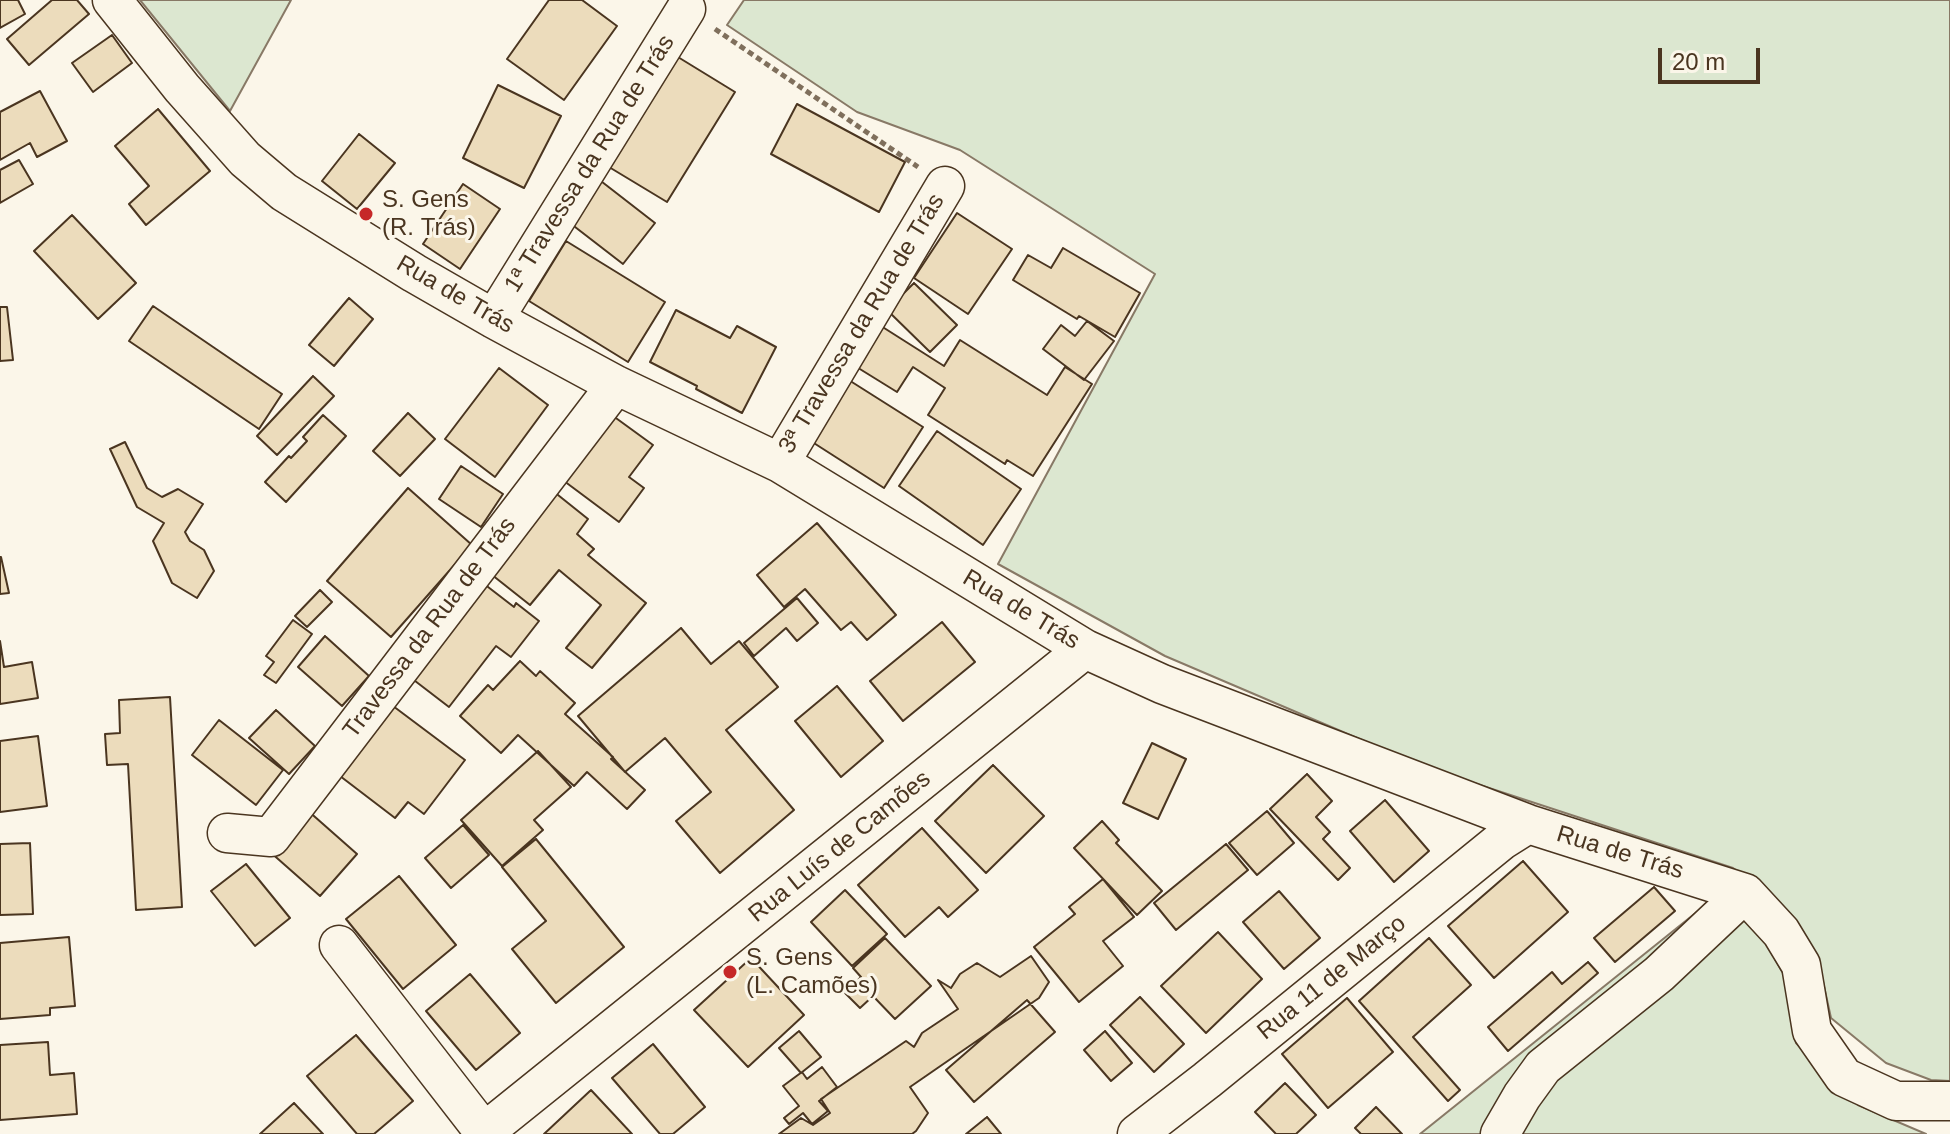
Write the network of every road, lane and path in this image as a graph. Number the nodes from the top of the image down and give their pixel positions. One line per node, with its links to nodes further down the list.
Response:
1 (112, 0): 4 (street, Rua de Trás)
2 (686, 9): 3 (path); 4 (street, 1ª Travessa da Rua de Trás)
3 (945, 186): 6 (street, 3ª Travessa da Rua de Trás)
4 (494, 319): 5 (street, Rua de Trás)
5 (616, 385): 6 (street, Rua de Trás); 9 (street, Travessa da Rua de Trás)
6 (780, 463): 7 (street, Rua de Trás)
7 (1085, 649): 8 (street, Rua de Trás); 13 (street, Rua Luís de Camões)
8 (1528, 824): 10 (street, Rua de Trás); 14 (street, Rua 11 de Março)
9 (227, 833)
10 (1745, 893): 12 (street, Rua de Trás); 15 (street)
11 (339, 945): 13 (street)
12 (1950, 1101)
13 (483, 1133)
14 (1137, 1134)
15 (1500, 1134)

